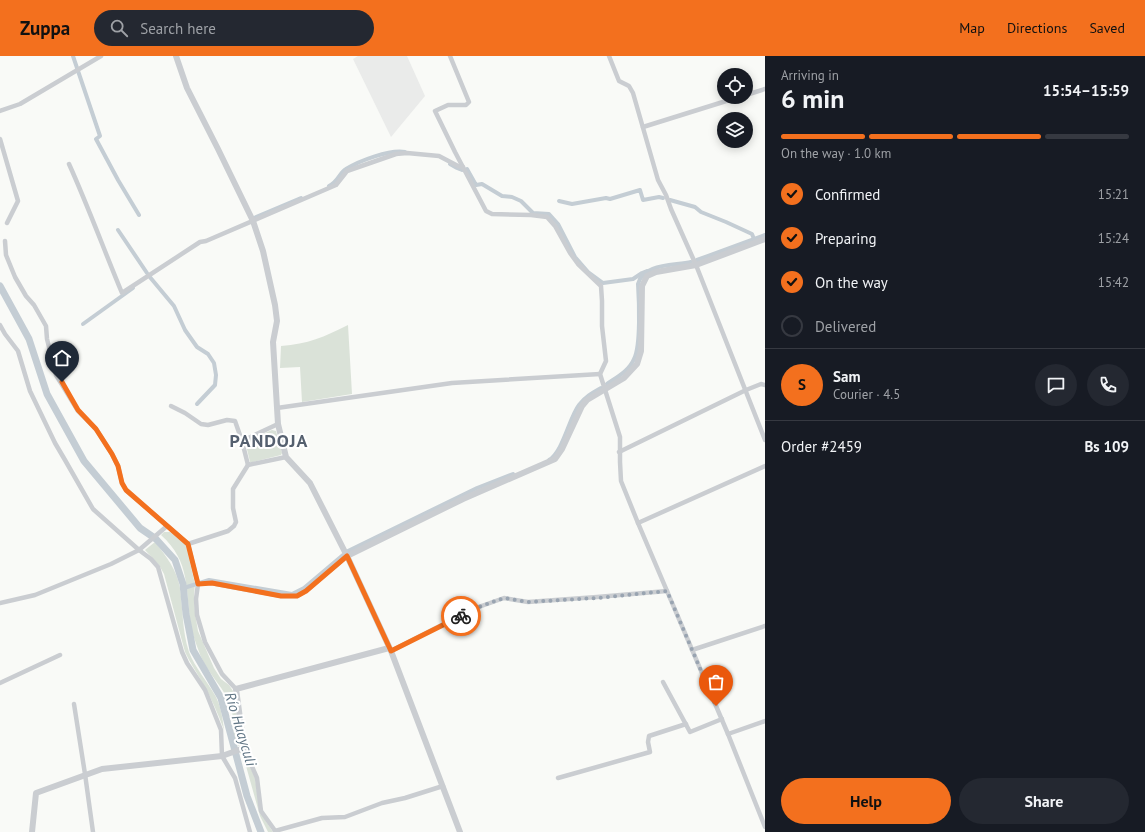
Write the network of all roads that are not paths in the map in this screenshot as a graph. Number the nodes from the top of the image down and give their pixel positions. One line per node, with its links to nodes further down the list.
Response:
1 (101, 56): 8 (street)
2 (176, 56): 13 (street)
3 (450, 56): 12 (street)
4 (609, 56): 9 (street)
5 (765, 89): 6 (street)
6 (753, 93)
7 (717, 104): 9 (street)
8 (0, 111)
9 (643, 127): 17 (street)
10 (0, 139): 14 (street)
11 (69, 164): 13 (street)
12 (463, 167): 13 (street); 19 (street)
13 (253, 221): 24 (street)
14 (7, 223)
15 (765, 239): 17 (street)
16 (5, 241): 33 (street)
17 (696, 265): 21 (street); 22 (street)
18 (0, 324): 35 (street)
19 (600, 374): 21 (street); 24 (street)
20 (765, 385): 22 (street)
21 (604, 390): 28 (street); 36 (street)
22 (746, 390): 26 (street); 28 (street)
23 (171, 406): 27 (street)
24 (277, 408): 25 (street)
25 (278, 424): 27 (street); 29 (street)
26 (765, 440)
27 (242, 441): 30 (street)
28 (619, 452): 32 (street)
29 (286, 457): 30 (street); 36 (street)
30 (248, 465): 34 (street)
31 (765, 466): 32 (street)
32 (638, 523): 38 (street)
33 (167, 526): 34 (street); 35 (street)
34 (188, 544): 37 (street)
35 (139, 550): 39 (street); 53 (street)
36 (347, 556): 37 (street); 41 (street)
37 (198, 584): 46 (street)
38 (667, 591): 41 (street); 42 (street)
39 (0, 603)
40 (765, 626): 42 (street)
41 (390, 650): 46 (street); 56 (street)
42 (692, 650): 48 (street)
43 (60, 655): 45 (street)
44 (663, 682): 50 (street)
45 (0, 683)
46 (236, 689): 52 (street)
47 (74, 704): 54 (street)
48 (722, 719): 50 (street); 51 (street)
49 (765, 721): 51 (street)
50 (686, 724): 55 (street)
51 (728, 734): 57 (street)
52 (242, 749): 53 (street); 58 (street)
53 (224, 755): 54 (street); 61 (street)
54 (86, 774): 59 (street); 60 (street)
55 (558, 778)
56 (443, 786): 58 (street); 62 (street)
57 (765, 827)
58 (275, 831)
59 (32, 832)
60 (93, 832)
61 (250, 832)
62 (460, 832)

